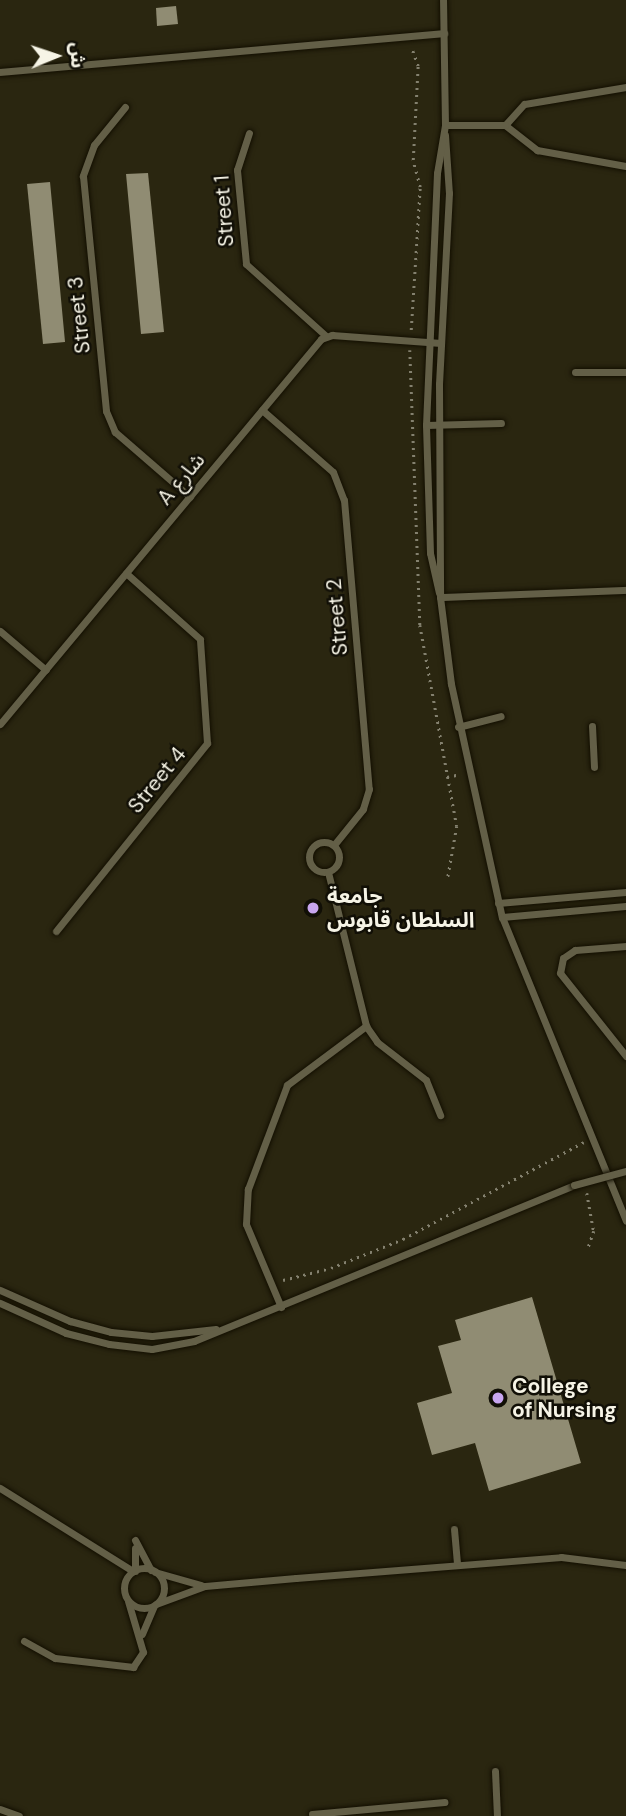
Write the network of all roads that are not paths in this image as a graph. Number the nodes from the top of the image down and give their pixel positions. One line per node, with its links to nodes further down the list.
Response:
1 (443, 0): 2 (lane)
2 (444, 33): 3 (lane); 6 (lane)
3 (0, 72)
4 (626, 87): 7 (lane)
5 (125, 107): 20 (lane, Street 3)
6 (445, 125): 7 (lane); 9 (lane)
7 (505, 125): 10 (lane)
8 (249, 133): 11 (lane, Street 1)
9 (444, 135): 12 (lane); 13 (lane)
10 (626, 166)
11 (326, 336): 12 (lane); 16 (lane, A شارع)
12 (427, 342): 13 (lane); 18 (lane)
13 (441, 343): 19 (lane)
14 (575, 372): 15 (lane)
15 (626, 372)
16 (261, 410): 20 (lane, A شارع); 31 (lane, Street 2)
17 (501, 423): 19 (lane)
18 (426, 425): 19 (lane); 23 (lane)
19 (439, 425): 23 (lane)
20 (190, 497): 21 (lane, A شارع)
21 (126, 573): 25 (lane, A شارع); 37 (lane, Street 4)
22 (626, 590): 23 (lane)
23 (440, 597): 29 (lane)
24 (0, 631): 25 (lane)
25 (46, 670): 27 (lane, A شارع)
26 (501, 716): 29 (lane)
27 (0, 724)
28 (592, 726): 30 (lane)
29 (458, 727): 34 (lane)
30 (594, 767)
31 (334, 845): 32 (lane); 32 (lane)
32 (328, 872): 39 (lane)
33 (626, 892): 34 (lane)
34 (498, 903): 36 (lane)
35 (626, 906): 36 (lane)
36 (502, 917): 43 (lane)
37 (55, 931)
38 (626, 946): 40 (lane)
39 (366, 1026): 41 (lane); 46 (lane)
40 (626, 1056)
41 (440, 1115)
42 (626, 1171): 46 (lane, bridge)
43 (626, 1221)
44 (0, 1290): 47 (lane)
45 (0, 1303): 47 (lane)
46 (281, 1307): 47 (lane)
47 (234, 1326)
48 (0, 1488): 52 (lane)
49 (454, 1529): 50 (lane)
50 (457, 1565): 51 (lane); 54 (lane)
51 (626, 1565)
52 (134, 1571): 53 (lane); 53 (lane); 55 (lane)
53 (152, 1571): 54 (lane); 56 (lane)
54 (205, 1586): 56 (lane)
55 (128, 1601): 56 (lane); 57 (lane)
56 (155, 1605): 57 (lane)
57 (142, 1635): 58 (lane)
58 (24, 1641)
59 (495, 1771): 66 (lane)
60 (444, 1802): 61 (lane)
61 (396, 1806): 63 (lane); 65 (lane)
62 (0, 1809): 64 (lane)
63 (312, 1814)
64 (19, 1816)
65 (397, 1816)
66 (497, 1816)

